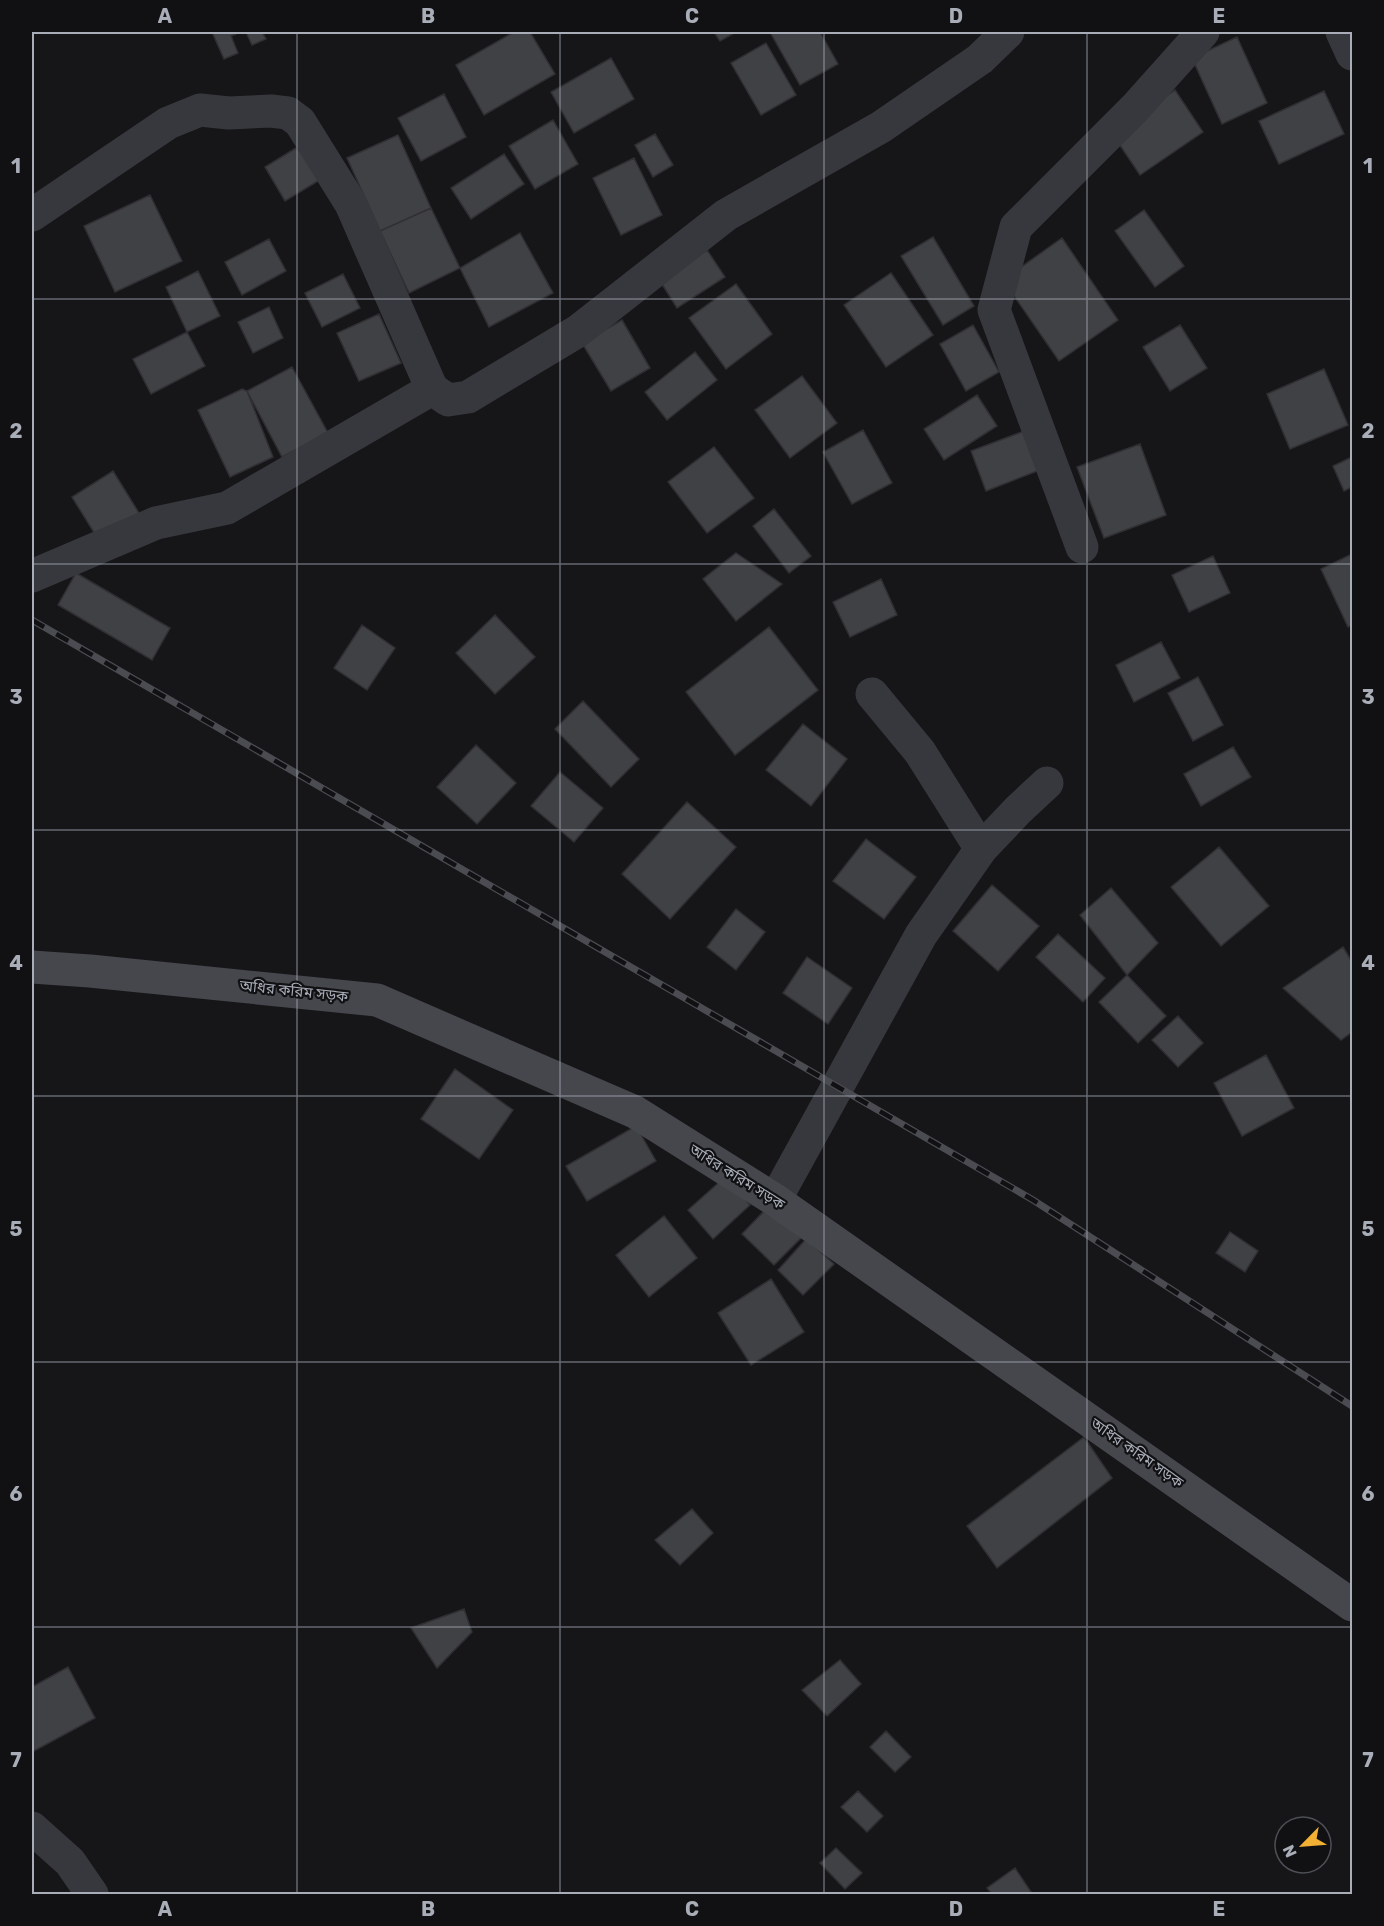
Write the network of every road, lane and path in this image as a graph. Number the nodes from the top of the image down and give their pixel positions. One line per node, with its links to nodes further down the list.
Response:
1 (1008, 32): 6 (street)
2 (1203, 32): 7 (street)
3 (1342, 32): 4 (street)
4 (1353, 54)
5 (32, 215): 6 (street)
6 (432, 389): 8 (street)
7 (1082, 547)
8 (32, 576)
9 (872, 694): 11 (street)
10 (1047, 783): 11 (street)
11 (981, 849): 13 (street)
12 (32, 967): 13 (main road, অধির করিম সড়ক)
13 (775, 1200): 14 (main road, অধির করিম সড়ক)
14 (1353, 1605)
15 (32, 1828): 16 (street)
16 (92, 1894)

